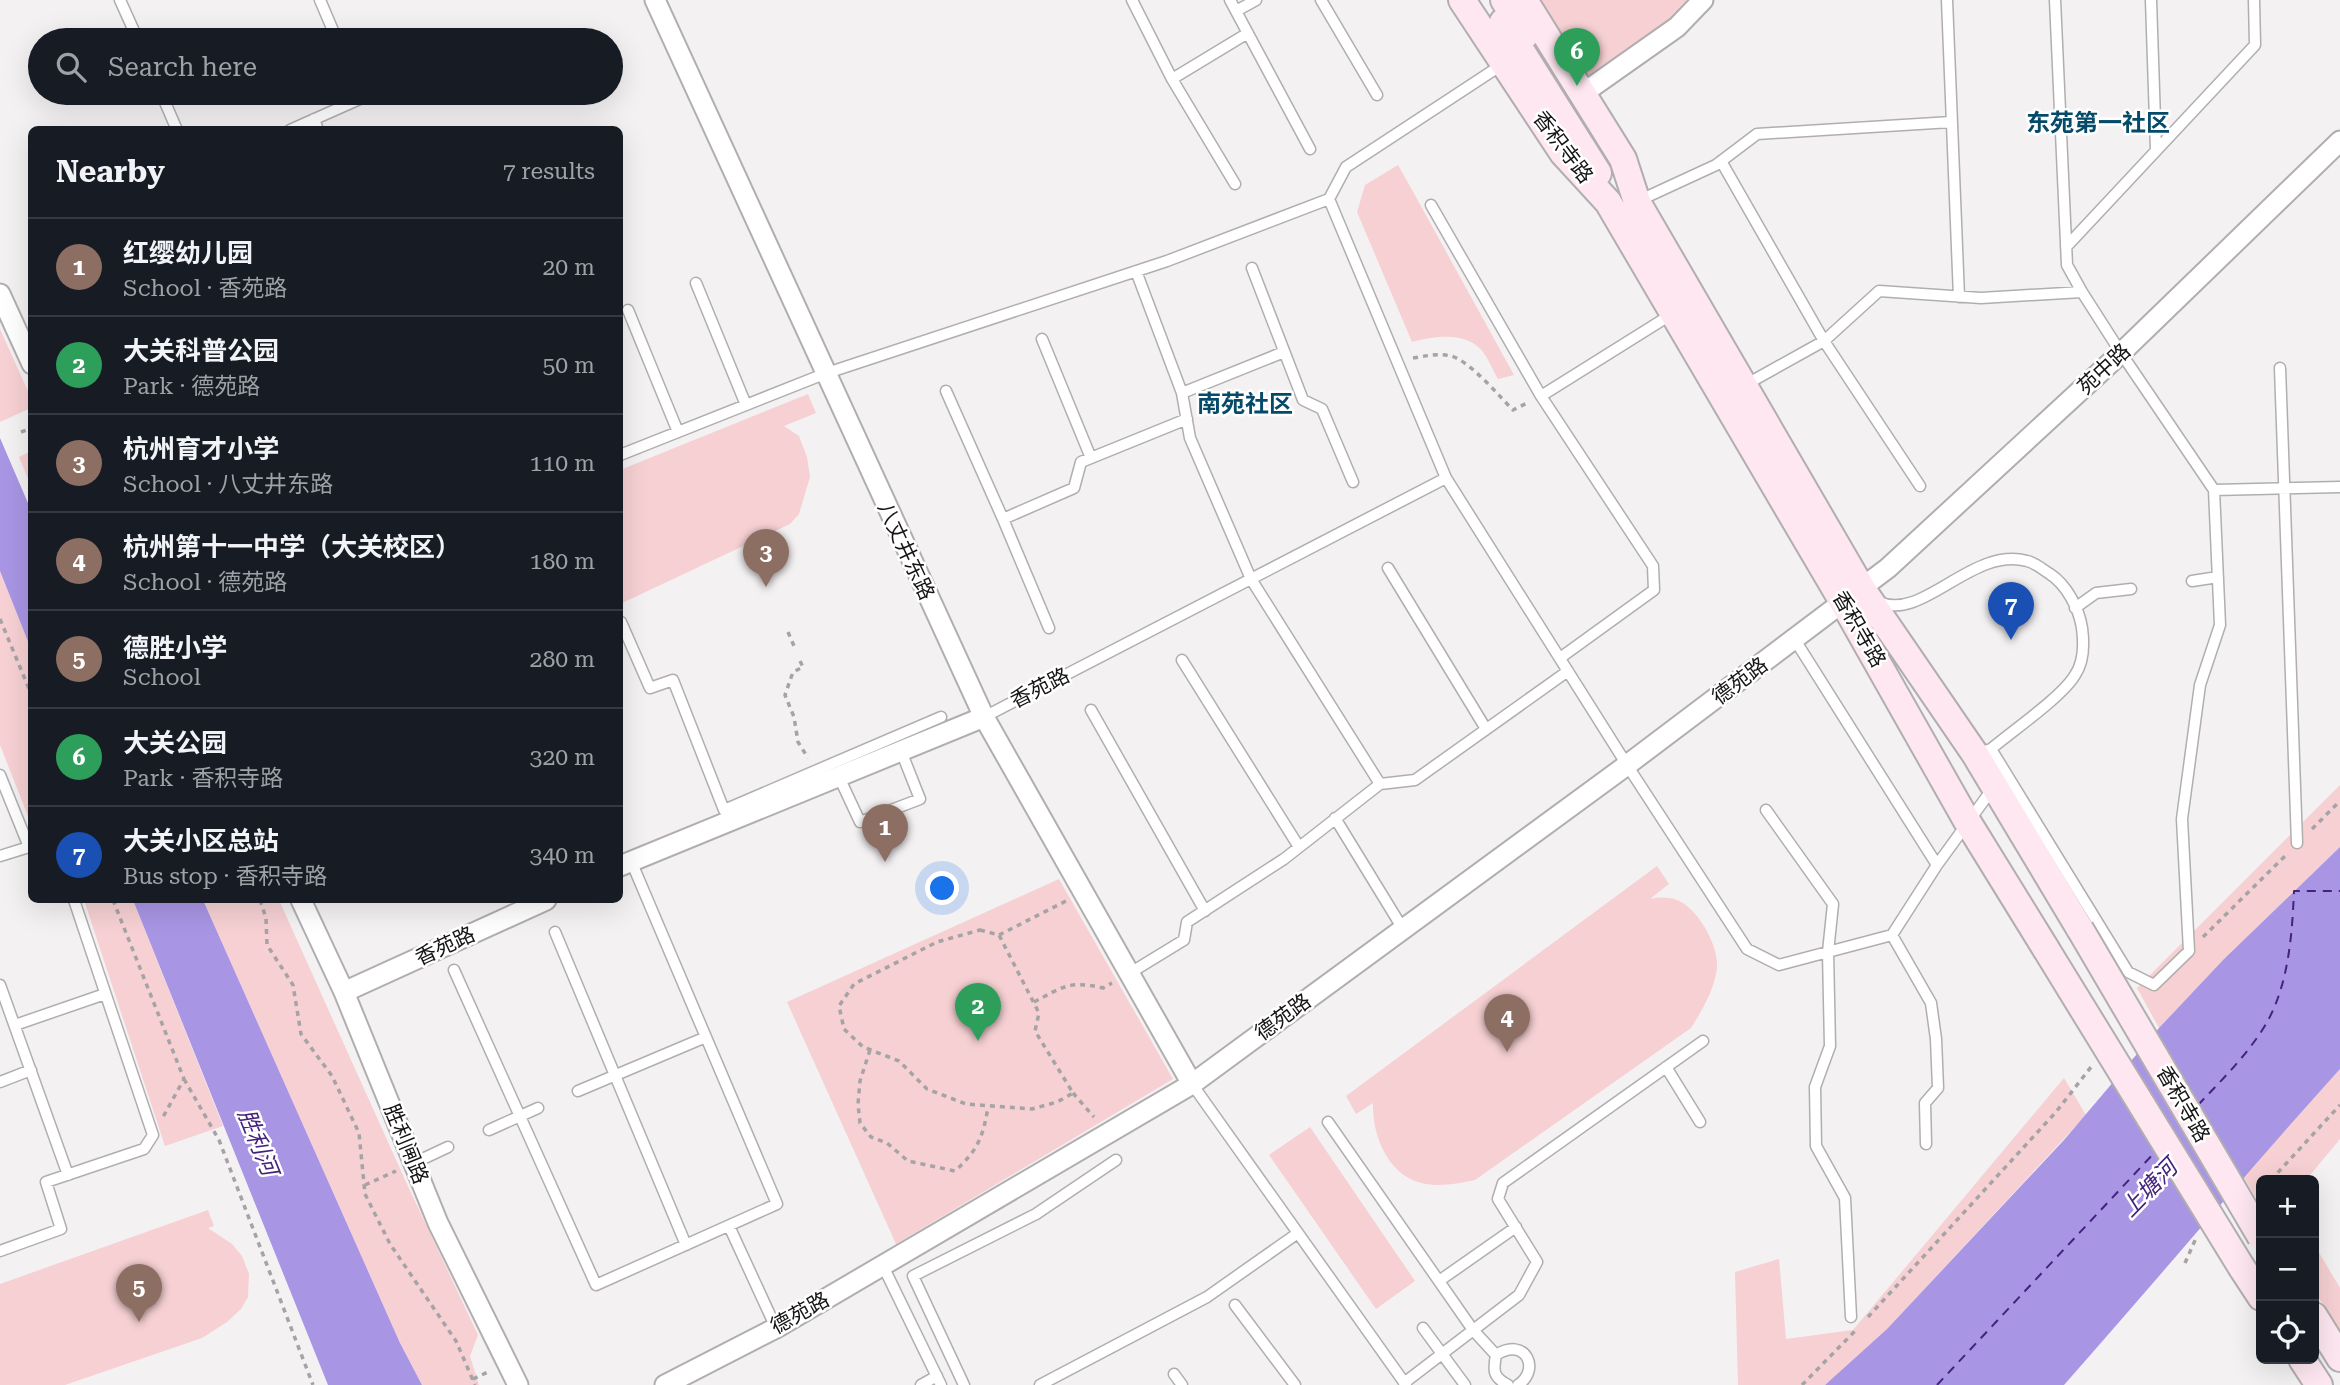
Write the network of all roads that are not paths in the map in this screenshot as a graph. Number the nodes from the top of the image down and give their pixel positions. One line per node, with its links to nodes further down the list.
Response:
1 (120, 0): 18 (lane)
2 (320, 0): 19 (lane)
3 (655, 0): 54 (street, 八丈井东路)
4 (1132, 0): 22 (lane)
5 (1230, 0): 17 (lane)
6 (1256, 0): 17 (lane)
7 (1321, 0): 24 (lane)
8 (1462, 0): 21 (main road, 香积寺路)
9 (1489, 0): 36 (main road)
10 (1504, 0): 37 (main road)
11 (1524, 0): 23 (main road, 香积寺路)
12 (1703, 0): 23 (street)
13 (1947, 0): 27 (lane)
14 (2055, 0): 39 (lane)
15 (2151, 0): 32 (lane)
16 (2254, 0): 32 (lane)
17 (1236, 11): 20 (lane)
18 (133, 28)
19 (332, 28)
20 (1248, 33): 22 (lane); 31 (lane)
21 (1504, 63): 35 (lane); 36 (main road, 香积寺路)
22 (1172, 79): 34 (lane)
23 (1582, 94): 37 (main road, 香积寺路)
24 (1377, 95)
25 (166, 105): 29 (lane)
26 (351, 105): 28 (lane)
27 (1951, 122): 33 (lane); 45 (lane)
28 (316, 124)
29 (175, 126)
30 (2340, 141): 51 (street, 苑中路)
31 (1311, 149)
32 (2157, 150): 39 (lane)
33 (1721, 161): 37 (lane); 49 (lane)
34 (1235, 184)
35 (1329, 199): 41 (lane); 64 (lane)
36 (1608, 202): 47 (main road, 香积寺路)
37 (1637, 202): 55 (main road, 香积寺路)
38 (1431, 205): 58 (lane)
39 (2066, 247): 43 (lane)
40 (1252, 268): 50 (lane)
41 (1136, 271): 54 (lane); 57 (lane)
42 (696, 283): 59 (lane)
43 (2082, 292): 45 (lane); 51 (lane)
44 (0, 294): 52 (street)
45 (1959, 297): 49 (lane)
46 (628, 310): 61 (lane)
47 (1672, 314): 58 (lane); 76 (main road, 香积寺路)
48 (1042, 339): 63 (lane)
49 (1824, 341): 55 (lane); 66 (lane)
50 (1284, 352): 57 (lane); 65 (lane)
51 (2121, 354): 69 (lane); 76 (street, 苑中路)
52 (28, 356)
53 (2280, 368): 68 (lane)
54 (824, 374): 59 (lane); 86 (street, 八丈井东路)
55 (1745, 386): 76 (main road, 香积寺路)
56 (946, 391): 70 (lane)
57 (1182, 393): 60 (lane)
58 (1541, 396): 81 (lane)
59 (747, 405): 61 (lane)
60 (1187, 419): 63 (lane); 73 (lane)
61 (678, 432): 62 (lane)
62 (623, 454)
63 (1091, 458): 70 (lane)
64 (1446, 478): 73 (lane, 香苑路); 81 (lane)
65 (1353, 482)
66 (1920, 486)
67 (2340, 487): 68 (lane)
68 (2285, 488): 69 (lane); 99 (lane)
69 (2214, 490): 72 (lane)
70 (1003, 519): 79 (lane)
71 (1388, 568): 87 (lane)
72 (2218, 577): 74 (lane); 89 (lane)
73 (1251, 579): 86 (lane, 香苑路); 93 (lane)
74 (2192, 581)
75 (2131, 589): 77 (lane)
76 (1852, 596): 77 (lane); 80 (street, 德苑路); 89 (main road, 香积寺路); 97 (main road, 香积寺路)
77 (2076, 608): 89 (lane)
78 (623, 627): 92 (lane)
79 (1049, 628)
80 (1795, 640): 90 (street, 德苑路); 104 (lane)
81 (1560, 658): 83 (lane)
82 (1182, 660): 100 (lane)
83 (1568, 671): 87 (lane); 90 (lane)
84 (1091, 710): 108 (lane)
85 (941, 717): 92 (lane)
86 (984, 717): 88 (street, 香苑路); 114 (street, 八丈井东路)
87 (1486, 729): 93 (lane)
88 (901, 751): 92 (street, 香苑路); 92 (lane)
89 (1983, 751): 94 (main road, 香积寺路)
90 (1627, 765): 109 (street, 德苑路); 112 (lane)
91 (0, 775): 98 (lane)
92 (825, 777): 103 (street, 香苑路)
93 (1380, 784): 96 (lane)
94 (1994, 787): 97 (lane); 139 (main road, 香积寺路, bridge)
95 (1766, 810): 112 (lane)
96 (1335, 818): 100 (lane); 109 (lane)
97 (1967, 821): 104 (lane); 145 (main road, 香积寺路, bridge)
98 (28, 843)
99 (2297, 844)
100 (1299, 847): 108 (lane)
101 (28, 849): 102 (lane)
102 (0, 856)
103 (623, 864): 119 (lane)
104 (1937, 865): 111 (lane)
105 (75, 903): 117 (lane)
106 (302, 903): 116 (street, 胜利闸路)
107 (539, 903): 116 (street, 香苑路)
108 (1205, 911): 114 (lane)
109 (1403, 929): 125 (street, 德苑路)
110 (555, 932): 123 (lane)
111 (1892, 935): 112 (lane); 132 (lane)
112 (1828, 952): 147 (lane)
113 (454, 970): 128 (lane)
114 (1130, 973): 125 (street, 八丈井东路)
115 (0, 985): 118 (lane)
116 (344, 992): 135 (street, 胜利闸路)
117 (105, 994): 118 (lane); 136 (lane)
118 (15, 1025): 122 (lane)
119 (706, 1037): 123 (lane); 137 (lane)
120 (1703, 1041): 121 (lane)
121 (1666, 1067): 130 (lane); 138 (lane)
122 (31, 1070): 124 (lane); 136 (lane)
123 (615, 1076): 126 (lane); 141 (lane)
124 (0, 1082)
125 (1192, 1084): 140 (lane); 143 (street, 德苑路)
126 (578, 1091)
127 (538, 1108): 128 (lane)
128 (519, 1116): 131 (lane); 141 (lane)
129 (1328, 1122): 144 (lane)
130 (1700, 1122)
131 (489, 1130)
132 (1926, 1144)
133 (448, 1147): 135 (lane)
134 (1116, 1160): 162 (lane)
135 (414, 1163): 159 (street, 胜利闸路)
136 (68, 1175): 142 (lane)
137 (729, 1226): 141 (lane); 149 (lane)
138 (1516, 1227): 144 (lane); 151 (lane)
139 (2256, 1228)
140 (1298, 1233): 158 (lane); 163 (lane)
141 (686, 1245)
142 (0, 1251)
143 (883, 1266): 149 (street, 德苑路); 157 (lane)
144 (1439, 1281): 151 (lane)
145 (2256, 1289)
146 (1235, 1305): 165 (lane)
147 (1851, 1317)
148 (2319, 1324): 154 (main road)
149 (776, 1328): 160 (street, 德苑路)
150 (1423, 1328): 152 (lane)
151 (1473, 1330): 152 (lane); 153 (lane)
152 (1442, 1354): 158 (lane); 166 (lane)
153 (1496, 1355): 167 (lane); 168 (lane)
154 (2340, 1358)
155 (2305, 1364): 169 (main road)
156 (1174, 1374): 164 (lane)
157 (939, 1381): 161 (lane)
158 (1405, 1384)
159 (518, 1385)
160 (665, 1385)
161 (921, 1385)
162 (964, 1385)
163 (1040, 1385)
164 (1182, 1385)
165 (1295, 1385)
166 (1465, 1385)
167 (1508, 1385)
168 (1518, 1385)
169 (2319, 1385)

